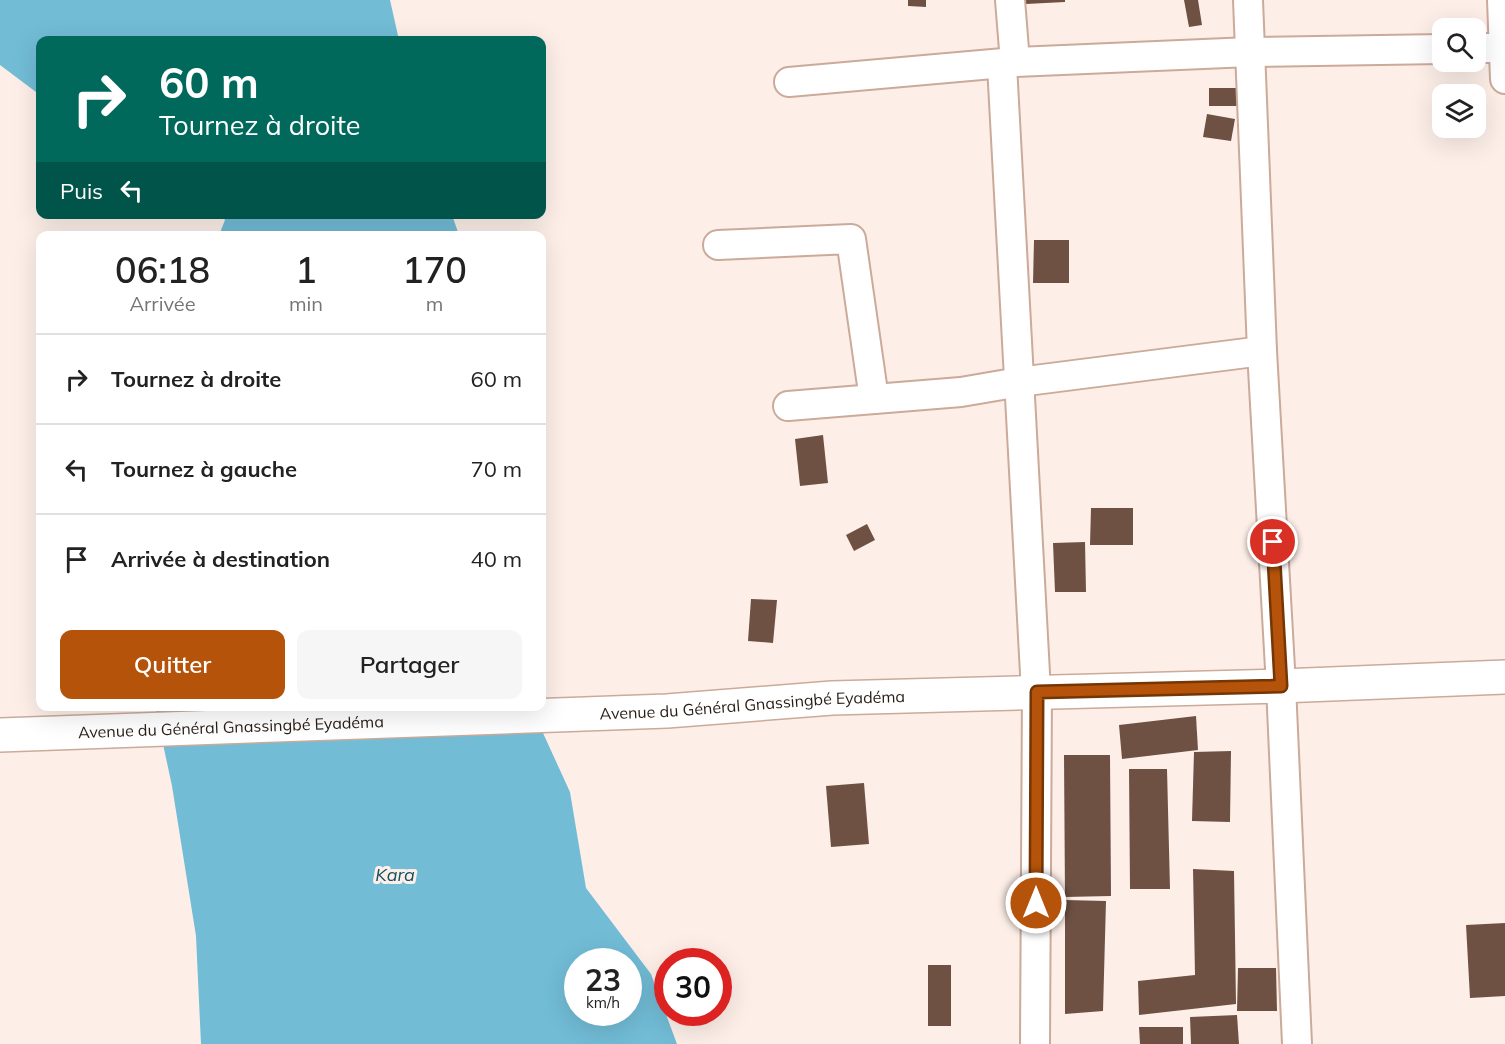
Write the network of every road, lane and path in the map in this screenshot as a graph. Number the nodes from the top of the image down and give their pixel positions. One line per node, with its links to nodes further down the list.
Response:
1 (1010, 0): 7 (street)
2 (1248, 0): 6 (street)
3 (1502, 0): 4 (street)
4 (1495, 48): 8 (street)
5 (1432, 49): 6 (street)
6 (1250, 52): 7 (street); 11 (street)
7 (1008, 64): 9 (street); 12 (street)
8 (1505, 79)
9 (789, 82)
10 (718, 245): 13 (street)
11 (1262, 351): 12 (street); 16 (street)
12 (1019, 382): 13 (street); 17 (street)
13 (874, 399): 14 (street)
14 (788, 406)
15 (1505, 677): 16 (main road, Avenue du Général Gnassingbé Eyadéma)
16 (1281, 686): 17 (main road, Avenue du Général Gnassingbé Eyadéma); 20 (street)
17 (1037, 692): 18 (main road, Avenue du Général Gnassingbé Eyadéma); 19 (street)
18 (0, 735)
19 (1035, 1044)
20 (1297, 1044)

